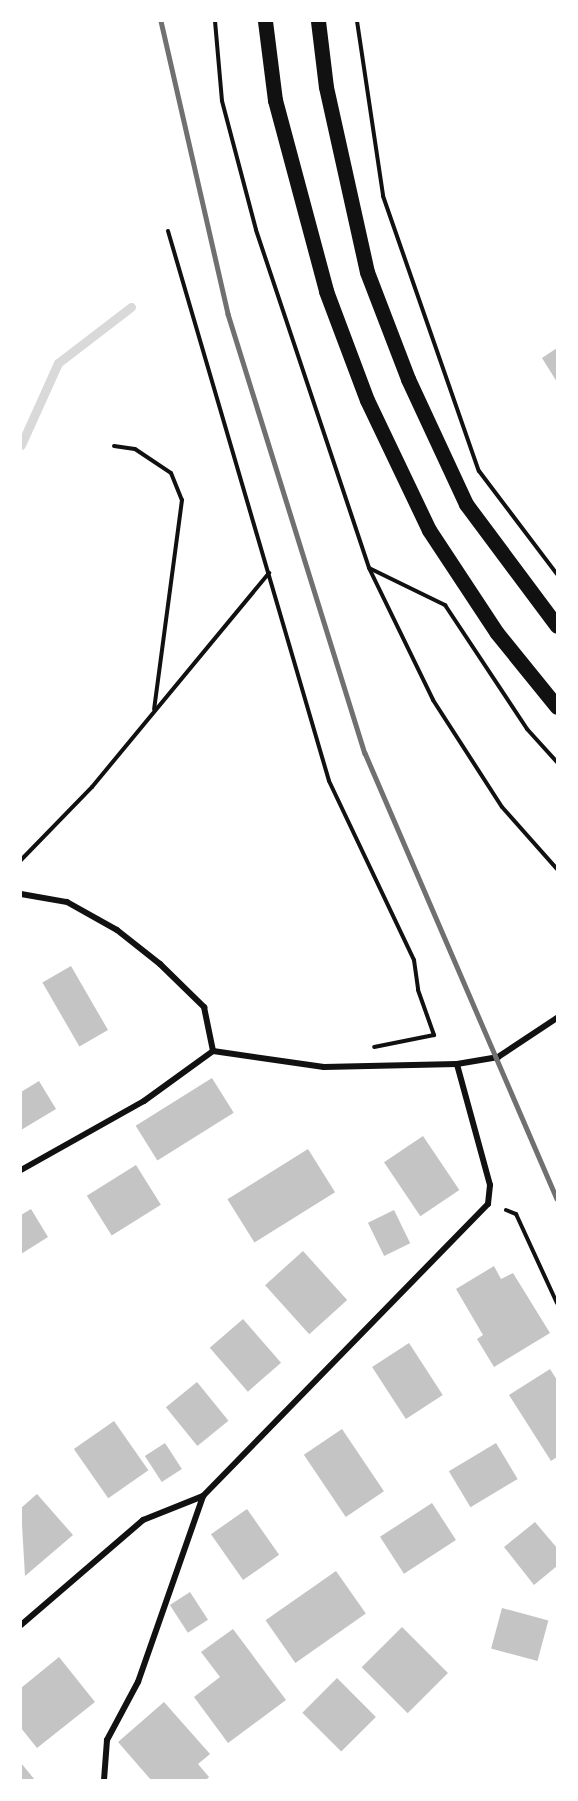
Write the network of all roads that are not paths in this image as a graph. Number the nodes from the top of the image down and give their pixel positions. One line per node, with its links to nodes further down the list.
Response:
1 (265, 21): 4 (main road)
2 (318, 21): 3 (main road)
3 (557, 626)
4 (557, 707)
5 (21, 894): 7 (street)
6 (557, 1018): 8 (street)
7 (213, 1051): 8 (street); 9 (street)
8 (457, 1064): 10 (street)
9 (21, 1170)
10 (203, 1496): 11 (street); 12 (street)
11 (21, 1625)
12 (104, 1780)

